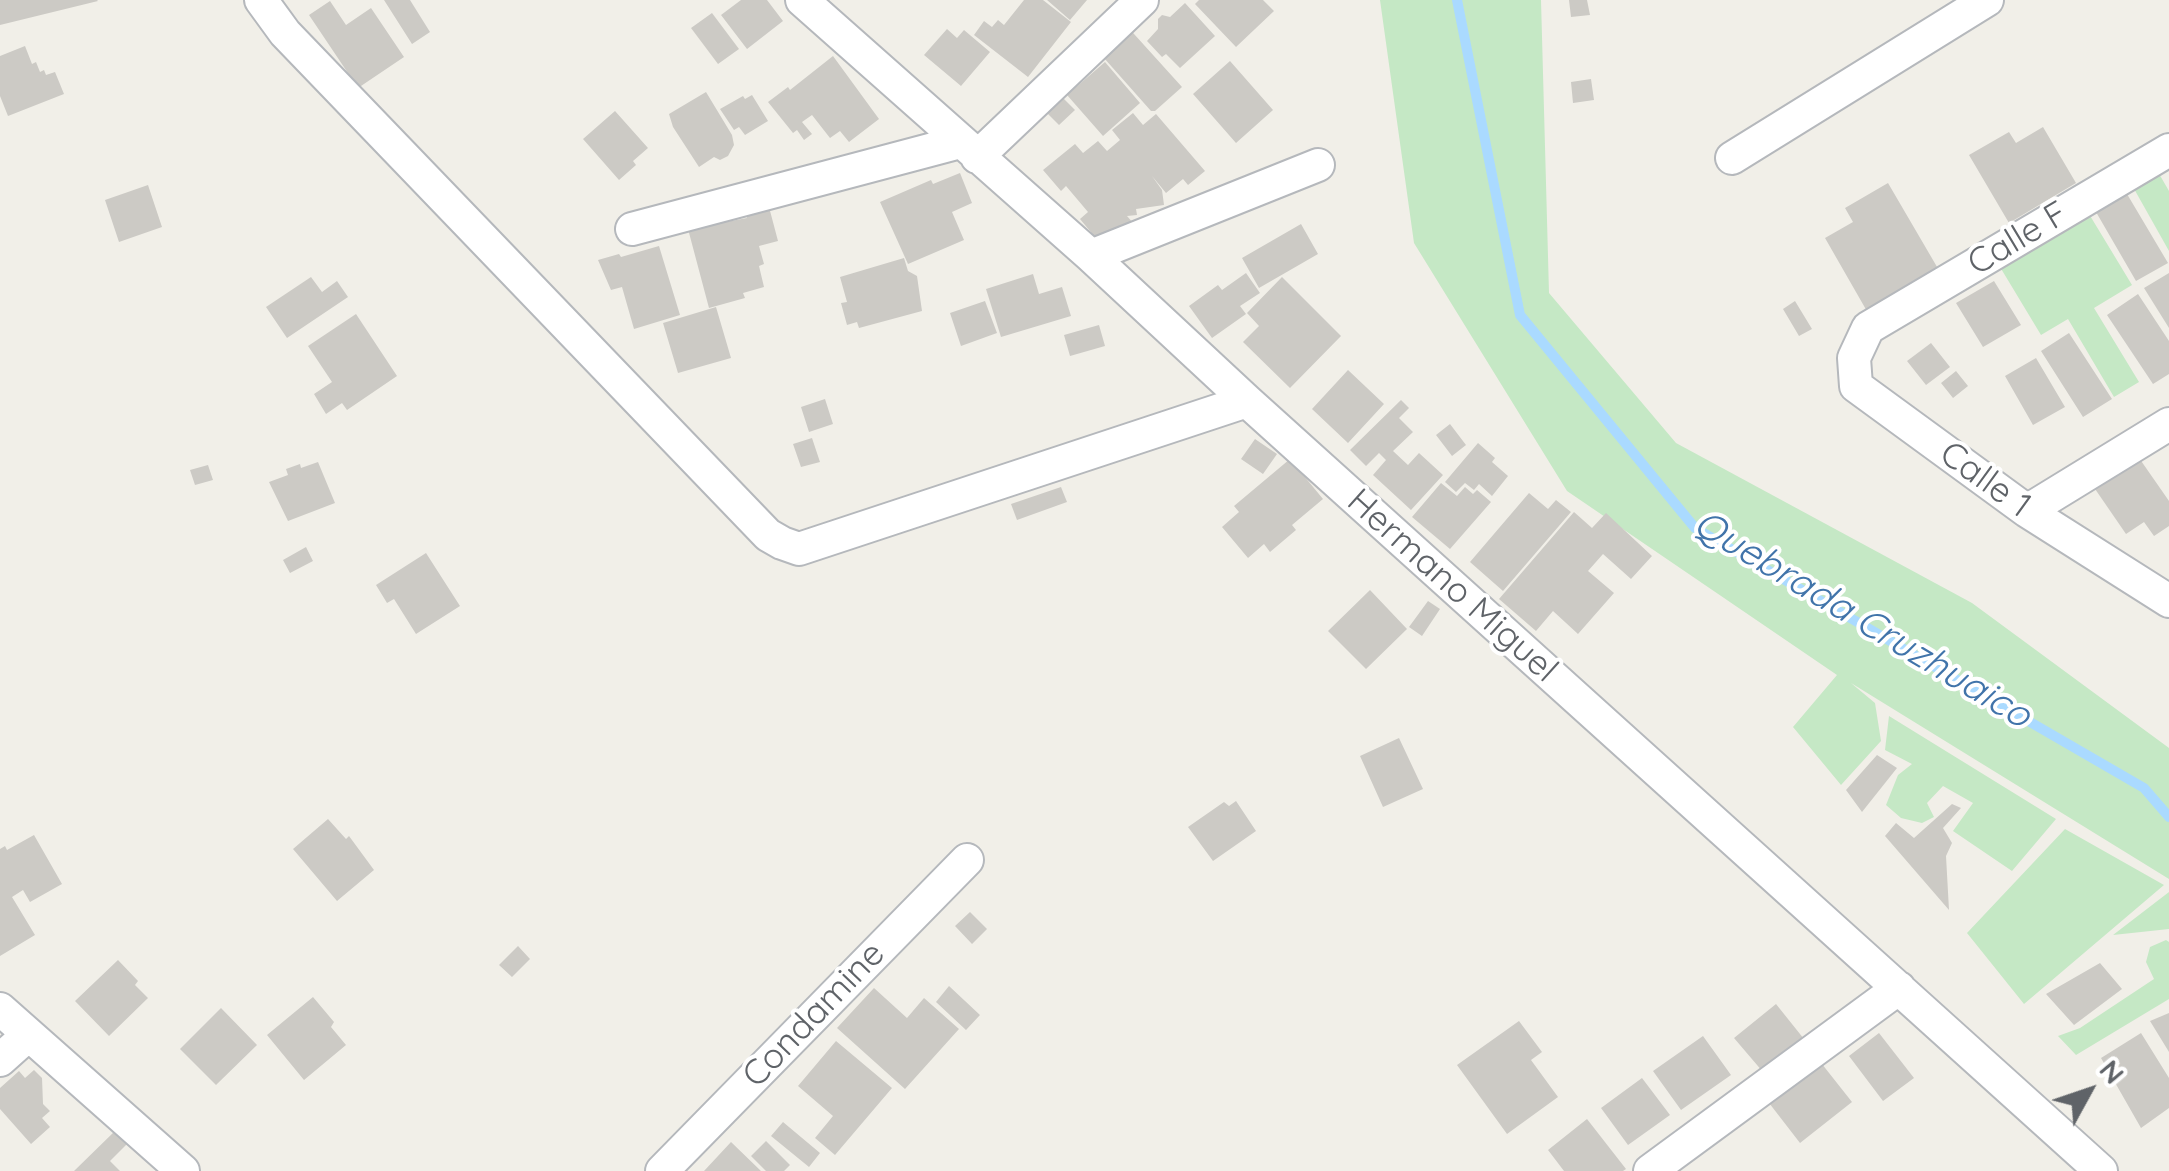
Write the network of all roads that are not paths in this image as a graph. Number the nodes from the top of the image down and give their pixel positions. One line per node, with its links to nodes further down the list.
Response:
1 (261, 0): 12 (street)
2 (802, 0): 5 (street, Hermano Miguel)
3 (1142, 0): 5 (street)
4 (1987, 0): 7 (street)
5 (968, 150): 9 (street); 10 (street, Hermano Miguel)
6 (2169, 150): 11 (street, Calle F)
7 (1732, 158)
8 (1318, 165): 10 (street)
9 (632, 229)
10 (1090, 256): 12 (street, Hermano Miguel)
11 (1868, 328): 14 (street, Calle 1)
12 (1247, 401): 17 (street, Hermano Miguel)
13 (2169, 424): 14 (street)
14 (2027, 512): 15 (street, Calle 1)
15 (2169, 600)
16 (967, 860): 22 (street, Condamine)
17 (1899, 988): 23 (street); 24 (street, Hermano Miguel)
18 (0, 1009): 19 (street)
19 (28, 1035): 20 (street); 21 (street)
20 (0, 1060)
21 (183, 1171)
22 (662, 1171)
23 (1650, 1171)
24 (2102, 1171)

